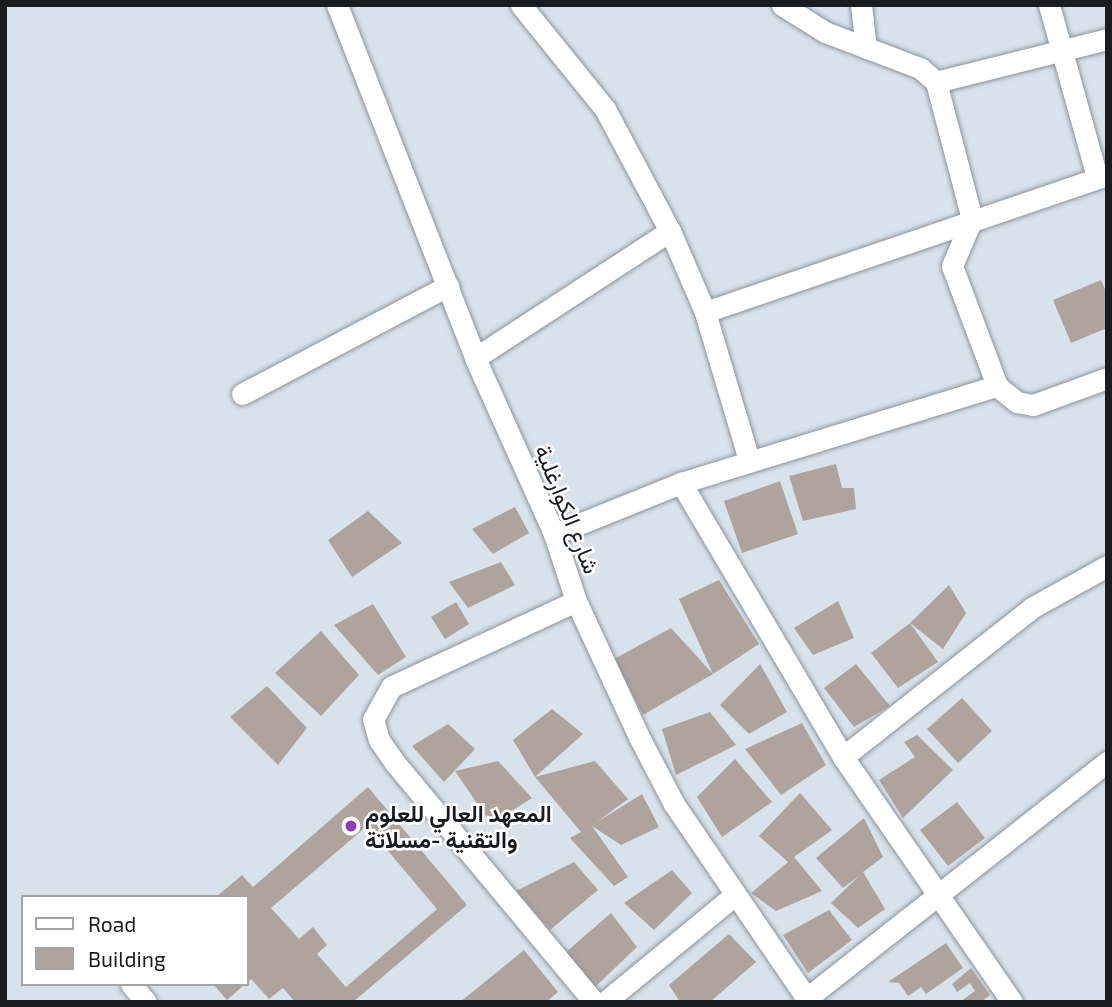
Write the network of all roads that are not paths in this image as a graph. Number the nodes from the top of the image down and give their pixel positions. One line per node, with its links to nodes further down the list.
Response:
1 (337, 5): 13 (street, شارع الكوارغلية)
2 (522, 5): 12 (street)
3 (782, 5): 7 (street)
4 (861, 5): 7 (street)
5 (1049, 5): 8 (street)
6 (1107, 39): 8 (street)
7 (866, 48): 9 (street)
8 (1059, 49): 9 (street); 10 (street)
9 (936, 82): 11 (street)
10 (1102, 176): 11 (street)
11 (972, 219): 14 (street); 17 (street)
12 (670, 231): 14 (street); 15 (street)
13 (447, 286): 15 (street, شارع الكوارغلية); 18 (street)
14 (705, 312): 19 (street)
15 (475, 358): 21 (street, شارع الكوارغلية)
16 (1107, 378): 17 (street)
17 (997, 386): 19 (street)
18 (242, 394)
19 (749, 460): 20 (street)
20 (681, 483): 21 (street); 24 (street)
21 (554, 534): 23 (street, شارع الكوارغلية)
22 (1107, 566): 24 (street)
23 (576, 601): 26 (street, شارع الكوارغلية); 31 (street)
24 (843, 757): 27 (street)
25 (1107, 762): 27 (street)
26 (735, 895): 29 (street, شارع الكوارغلية); 32 (street)
27 (938, 897): 29 (street); 33 (street)
28 (133, 986): 30 (street)
29 (808, 1000)
30 (146, 1002)
31 (594, 1002)
32 (605, 1002)
33 (1012, 1002)

